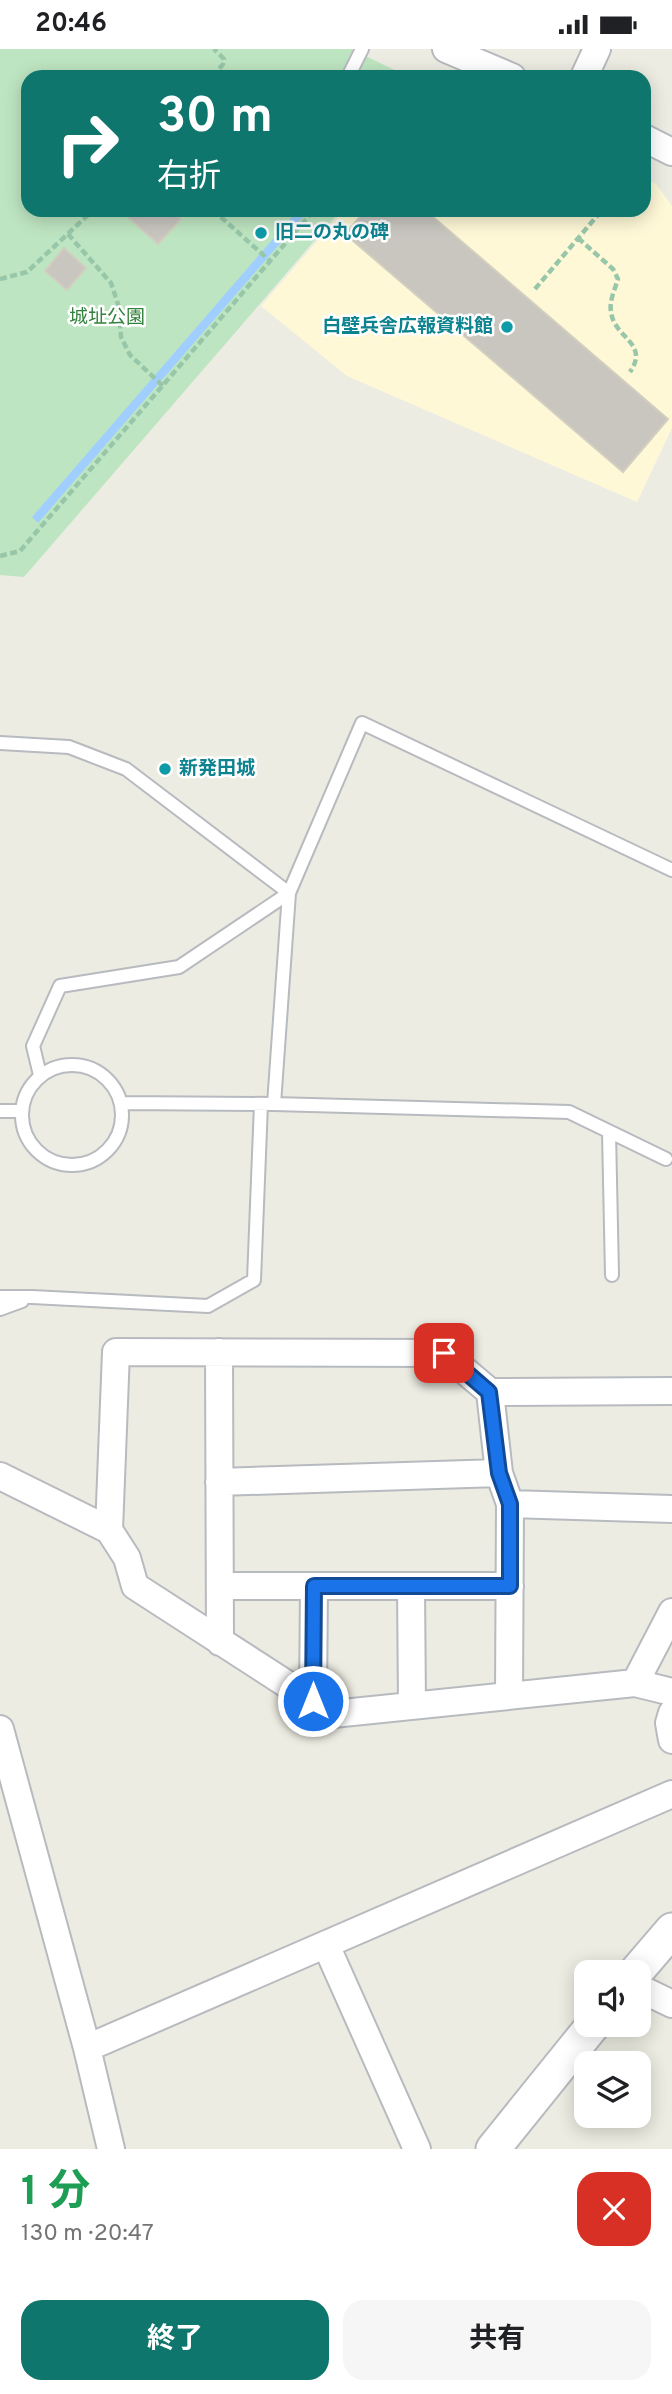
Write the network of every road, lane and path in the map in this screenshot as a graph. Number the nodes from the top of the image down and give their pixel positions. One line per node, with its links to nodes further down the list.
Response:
1 (214, 49): 5 (path)
2 (362, 49): 6 (lane)
3 (446, 49): 7 (street)
4 (597, 49): 8 (street)
5 (218, 70)
6 (352, 70)
7 (496, 70)
8 (587, 70)
9 (651, 142): 10 (street)
10 (672, 152)
11 (87, 217): 15 (path)
12 (220, 217): 17 (path)
13 (308, 217): 17 (path)
14 (597, 217): 16 (path)
15 (68, 234): 18 (path); 21 (path)
16 (578, 238): 19 (path); 20 (path)
17 (270, 261): 21 (path)
18 (0, 279)
19 (535, 289)
20 (630, 372)
21 (163, 386): 22 (path)
22 (0, 556)
23 (0, 743): 25 (lane)
24 (672, 870): 25 (lane)
25 (289, 893): 26 (lane); 29 (lane)
26 (40, 1075): 27 (lane); 31 (lane)
27 (121, 1103): 28 (lane); 31 (lane)
28 (261, 1104): 29 (lane); 36 (lane)
29 (274, 1104): 32 (lane)
30 (0, 1111): 31 (lane)
31 (22, 1111)
32 (609, 1132): 33 (lane); 34 (lane)
33 (666, 1159)
34 (612, 1275)
35 (0, 1297): 36 (lane)
36 (32, 1297): 37 (lane)
37 (0, 1309)
38 (219, 1352): 40 (street); 43 (street); 46 (street)
39 (672, 1391): 40 (street)
40 (489, 1392): 41 (street)
41 (499, 1473): 43 (street); 44 (street)
42 (0, 1476): 46 (street)
43 (219, 1482): 47 (street)
44 (510, 1504): 45 (street); 50 (street)
45 (672, 1509)
46 (109, 1530): 52 (street)
47 (220, 1586): 48 (street); 52 (street)
48 (314, 1586): 49 (street); 56 (street)
49 (411, 1586): 50 (street); 57 (street)
50 (510, 1586): 55 (street)
51 (672, 1612): 53 (street)
52 (220, 1642): 56 (street)
53 (635, 1683): 54 (street); 55 (street)
54 (672, 1692)
55 (509, 1696): 57 (street)
56 (313, 1701): 57 (street)
57 (412, 1706)
58 (672, 1713): 60 (street)
59 (0, 1729): 68 (street)
60 (672, 1740)
61 (672, 1794): 63 (street)
62 (672, 1930): 64 (street)
63 (326, 1945): 68 (street); 70 (street)
64 (646, 1960)
65 (651, 1994): 66 (street)
66 (672, 2004)
67 (583, 2037): 71 (street)
68 (87, 2048): 69 (street)
69 (111, 2149)
70 (417, 2149)
71 (493, 2149)

